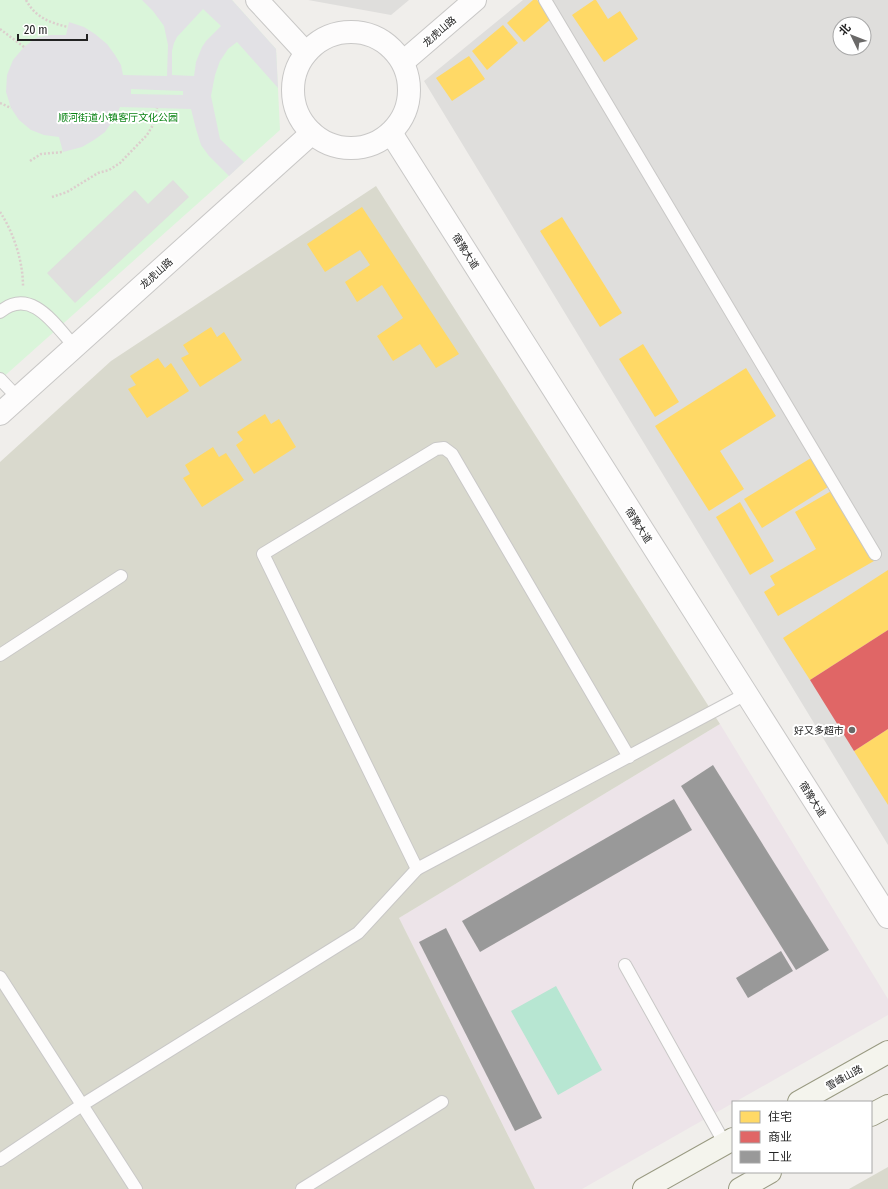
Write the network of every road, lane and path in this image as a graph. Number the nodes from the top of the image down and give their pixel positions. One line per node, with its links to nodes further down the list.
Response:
1 (26, 0): 5 (path)
2 (257, 0): 8 (street)
3 (474, 0): 9 (street, 龙虎山路)
4 (545, 0): 25 (lane)
5 (68, 27)
6 (0, 29): 7 (path)
7 (24, 47)
8 (306, 54): 9 (street); 13 (street)
9 (403, 62): 14 (street)
10 (0, 103): 11 (path)
11 (11, 108)
12 (157, 108): 17 (path)
13 (312, 133): 14 (street); 21 (street, 龙虎山路)
14 (391, 133): 28 (street, 宿豫大道)
15 (63, 152): 16 (path)
16 (30, 162)
17 (52, 197)
18 (0, 212): 19 (path)
19 (22, 303): 20 (lane); 21 (lane)
20 (0, 312)
21 (75, 346): 23 (street, 龙虎山路)
22 (0, 379): 23 (lane)
23 (18, 398): 24 (street, 龙虎山路)
24 (0, 414)
25 (875, 554)
26 (121, 576): 27 (lane)
27 (0, 655)
28 (746, 694): 29 (lane); 31 (street, 宿豫大道)
29 (629, 757): 30 (lane); 30 (lane)
30 (417, 869): 37 (lane)
31 (888, 917)
32 (625, 965): 40 (lane)
33 (0, 977): 37 (lane)
34 (888, 1052): 35 (main road, 雪峰山路)
35 (801, 1101)
36 (442, 1102): 44 (lane)
37 (82, 1105): 41 (lane); 43 (lane)
38 (888, 1106): 39 (main road)
39 (872, 1114)
40 (729, 1141): 45 (main road)
41 (0, 1160)
42 (768, 1173): 46 (main road)
43 (136, 1189)
44 (302, 1189)
45 (644, 1189)
46 (740, 1189)

